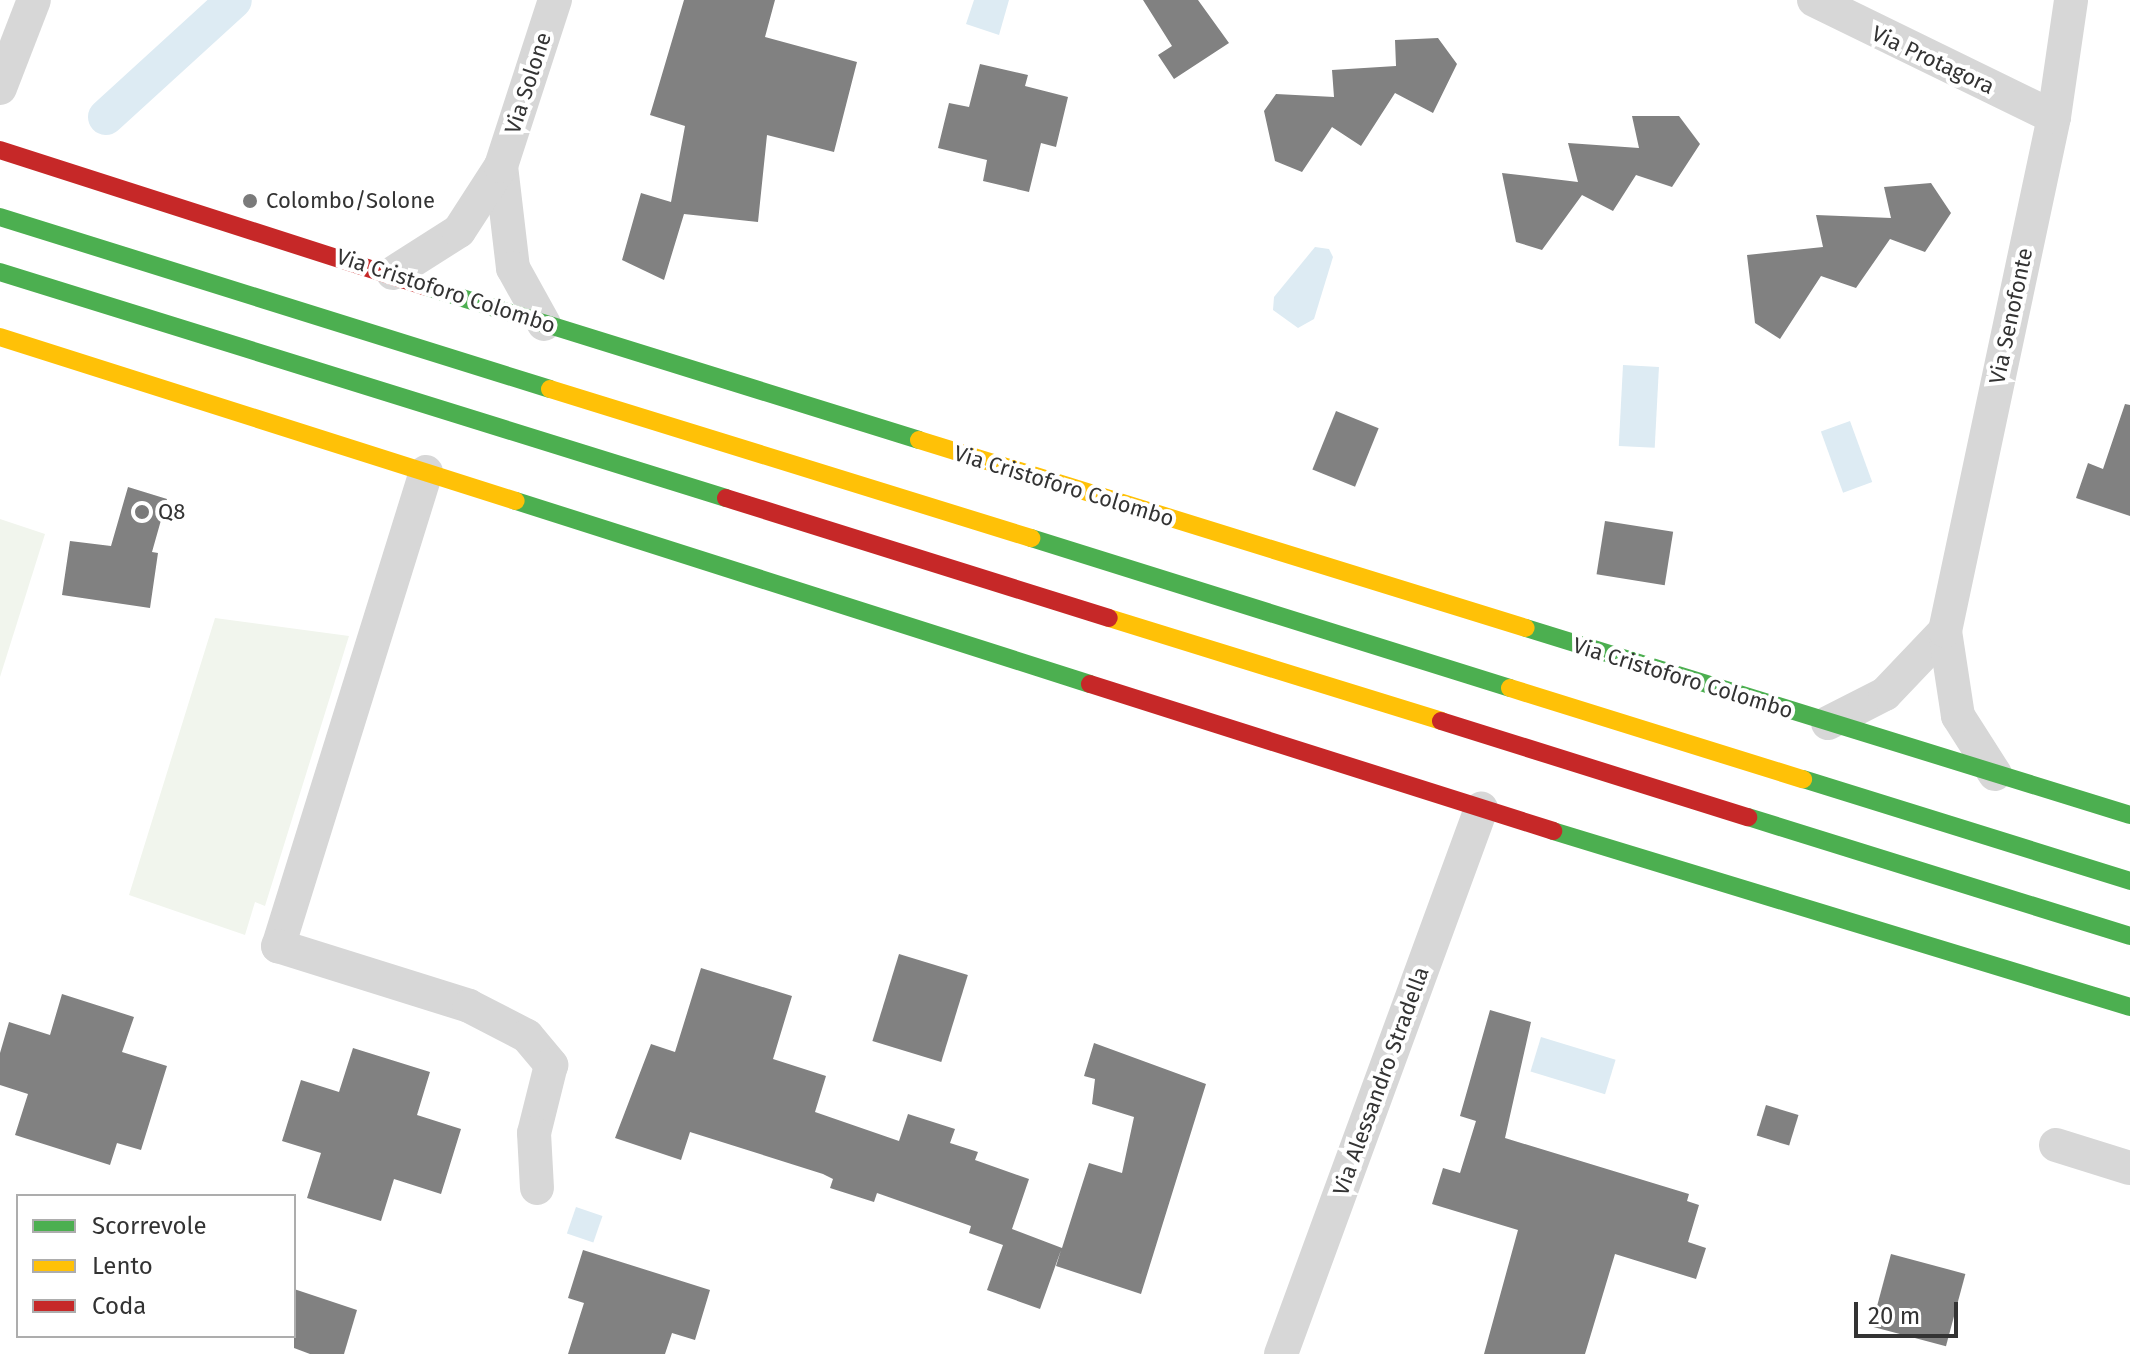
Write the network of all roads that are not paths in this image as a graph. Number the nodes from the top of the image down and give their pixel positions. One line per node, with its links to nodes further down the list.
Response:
1 (34, 0): 5 (street)
2 (555, 0): 8 (street, Via Solone)
3 (1814, 0): 6 (street, Via Protagora)
4 (2071, 0): 6 (street, Via Senofonte)
5 (0, 88)
6 (2054, 117): 15 (street, Via Senofonte)
7 (0, 150): 11 (street, Via Cristoforo Colombo)
8 (501, 166): 11 (street); 12 (street)
9 (0, 217): 20 (street)
10 (0, 272): 21 (street)
11 (393, 273): 12 (street, Via Cristoforo Colombo)
12 (544, 324): 16 (street, Via Cristoforo Colombo)
13 (0, 337): 14 (street)
14 (426, 472): 18 (street); 25 (street)
15 (1945, 631): 16 (street); 17 (street)
16 (1828, 723): 17 (street, Via Cristoforo Colombo)
17 (1995, 774): 19 (street, Via Cristoforo Colombo)
18 (1481, 809): 22 (street); 26 (street, Via Alessandro Stradella)
19 (2130, 815)
20 (2130, 881)
21 (2130, 936)
22 (2130, 1007)
23 (2056, 1145): 24 (street)
24 (2130, 1168)
25 (537, 1188)
26 (1281, 1354)

